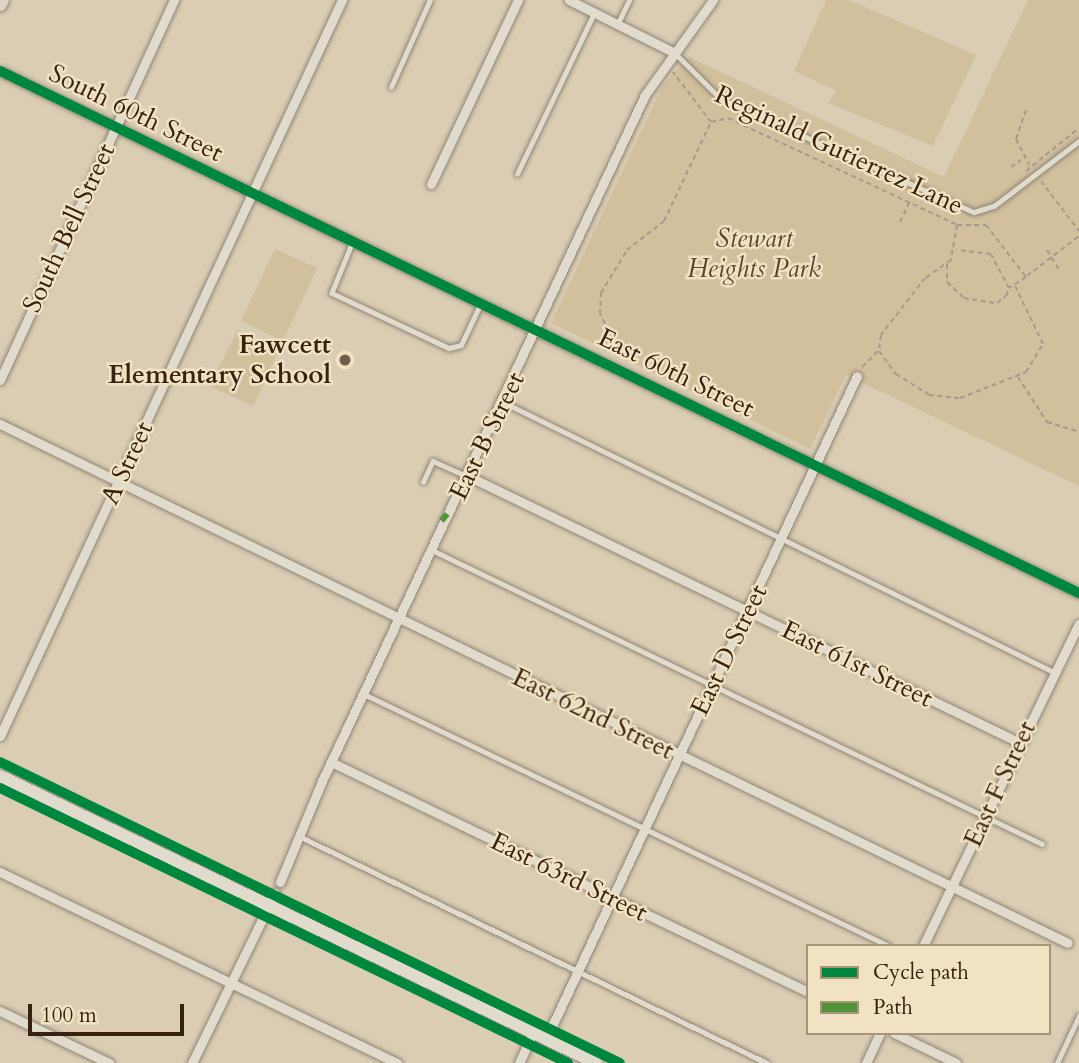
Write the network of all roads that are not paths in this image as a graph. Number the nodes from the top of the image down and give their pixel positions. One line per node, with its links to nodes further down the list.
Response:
1 (174, 0): 13 (street, South Bell Street)
2 (342, 0): 17 (street, A Street)
3 (430, 0): 12 (lane)
4 (518, 0): 16 (street)
5 (569, 0): 8 (street)
6 (629, 0): 9 (lane)
7 (713, 0): 10 (street, East B Street)
8 (594, 12): 9 (street); 15 (lane)
9 (618, 23): 10 (street)
10 (675, 52): 14 (lane, Reginald Gutierrez Lane); 20 (street, East B Street)
11 (0, 71): 13 (street, South 60th Street)
12 (391, 88)
13 (115, 127): 17 (street, South 60th Street); 22 (street, South Bell Street)
14 (1079, 141)
15 (517, 174)
16 (431, 184)
17 (253, 195): 18 (street, East 60th Street); 28 (street, A Street)
18 (352, 244): 19 (street, East 60th Street); 19 (lane)
19 (480, 305): 20 (street, East 60th Street)
20 (535, 330): 23 (street, East B Street); 25 (street, East 60th Street)
21 (857, 376): 25 (street, East D Street)
22 (0, 380)
23 (503, 402): 26 (street, East B Street); 29 (lane)
24 (0, 424): 28 (street, East 62nd Street)
25 (817, 467): 29 (street, East D Street); 31 (street, East 60th Street)
26 (468, 476): 27 (lane); 30 (street, East B Street); 32 (street, East 61st Street)
27 (423, 482)
28 (118, 483): 33 (street, East 62nd Street); 38 (street, A Street)
29 (782, 541): 32 (street, East D Street); 35 (lane)
30 (432, 550): 33 (street, East B Street); 36 (lane)
31 (1079, 593)
32 (749, 611): 36 (street, East D Street); 39 (street, East 61st Street)
33 (400, 621): 37 (street, East B Street); 40 (street, East 62nd Street)
34 (1079, 624): 35 (street, East F Street)
35 (1054, 672): 39 (street, East F Street)
36 (713, 683): 40 (street, East D Street); 43 (lane)
37 (364, 694): 41 (street, East B Street); 44 (lane)
38 (0, 736)
39 (1018, 742): 43 (street, East F Street)
40 (678, 755): 44 (street, East D Street); 49 (street, East 62nd Street)
41 (331, 762): 45 (street, East B Street); 51 (street, East 63rd Street)
42 (0, 776): 52 (street)
43 (985, 816): 46 (lane); 49 (street, East F Street)
44 (643, 829): 51 (street, East D Street); 54 (lane)
45 (301, 837): 48 (street, East B Street); 56 (lane)
46 (1042, 844)
47 (0, 872): 57 (street)
48 (280, 883)
49 (952, 887): 53 (street, East 62nd Street); 55 (street, East F Street)
50 (275, 893): 52 (street)
51 (612, 898): 56 (street, East D Street); 58 (street, East 63rd Street)
52 (269, 906): 57 (street); 61 (street)
53 (1068, 943)
54 (885, 944)
55 (924, 944)
56 (577, 972): 64 (street, East D Street); 70 (lane)
57 (231, 984): 66 (street); 67 (street)
58 (806, 991)
59 (0, 1011): 65 (street)
60 (1079, 1016): 73 (lane)
61 (533, 1033): 64 (street); 68 (street)
62 (879, 1035): 71 (street)
63 (898, 1035): 72 (street)
64 (546, 1039): 69 (street)
65 (109, 1063)
66 (192, 1063)
67 (397, 1063)
68 (519, 1063)
69 (596, 1063)
70 (767, 1063)
71 (866, 1063)
72 (956, 1063)
73 (1057, 1063)

